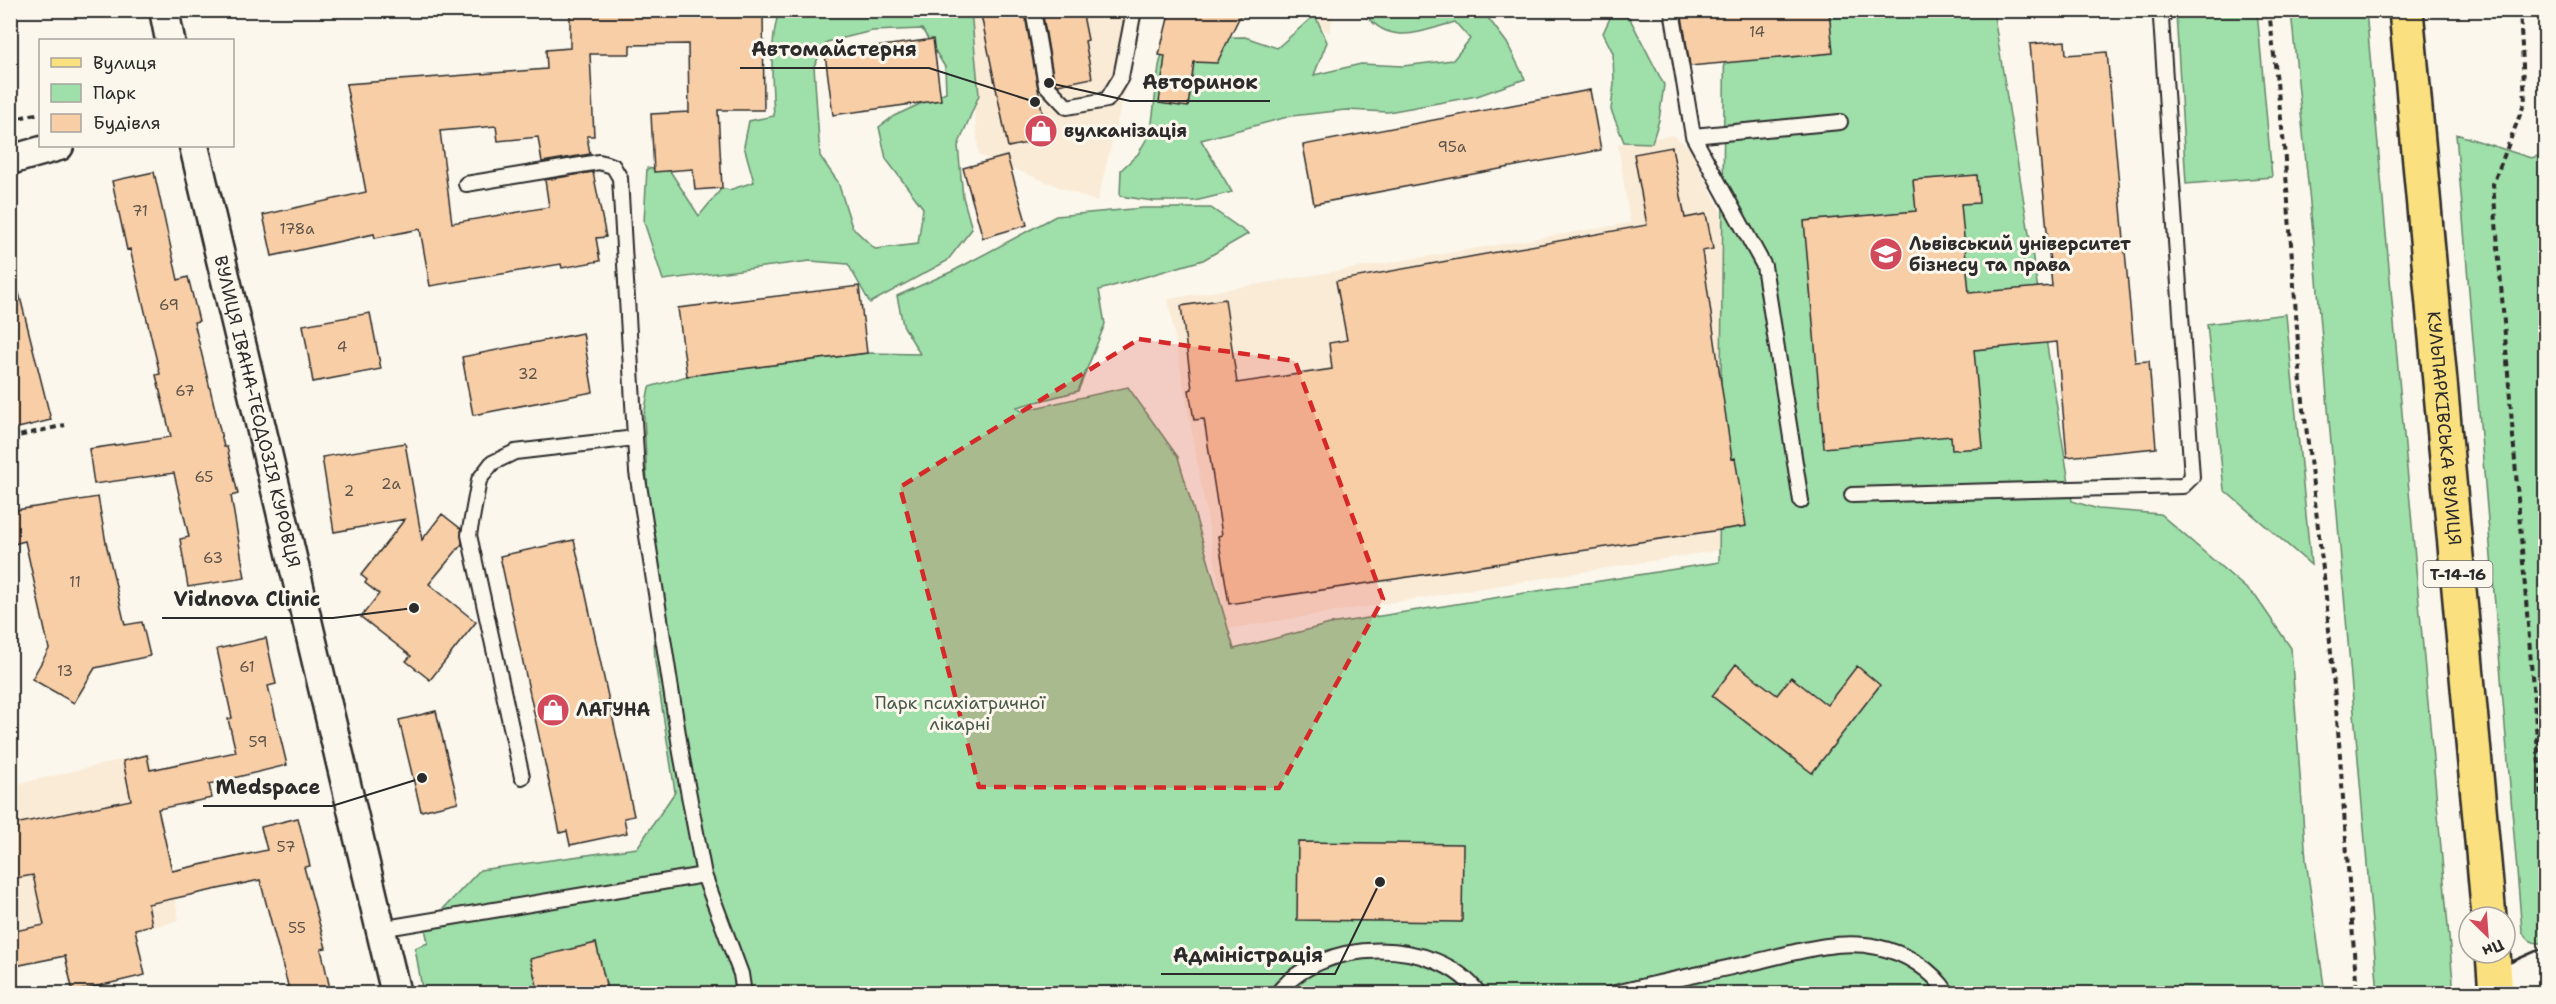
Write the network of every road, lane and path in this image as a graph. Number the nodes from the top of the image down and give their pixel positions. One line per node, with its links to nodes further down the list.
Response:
1 (164, 10): 9 (street)
2 (1033, 10): 3 (lane)
3 (1134, 10)
4 (1672, 10): 13 (lane)
5 (2168, 10): 21 (lane)
6 (2269, 10): 37 (path)
7 (2406, 10): 26 (main road, КУЛЬПАРКІВСЬКА ВУЛИЦЯ / Т-14-16)
8 (2520, 10): 24 (path)
9 (170, 39)
10 (39, 113): 11 (path)
11 (10, 120)
12 (1840, 122): 13 (lane)
13 (1693, 136): 22 (lane)
14 (56, 147): 16 (street)
15 (195, 147): 27 (street, ВУЛИЦЯ ІВАНА-ТЕОДОЗІЯ КУРОВЦЯ)
16 (10, 160)
17 (466, 184): 20 (lane)
18 (65, 424): 19 (path)
19 (10, 438)
20 (635, 438): 23 (lane); 25 (lane)
21 (1852, 495)
22 (1801, 501)
23 (522, 777)
24 (2546, 852)
25 (704, 875): 27 (lane); 32 (lane)
26 (2488, 905)
27 (380, 929): 31 (street, ВУЛИЦЯ ІВАНА-ТЕОДОЗІЯ КУРОВЦЯ)
28 (2494, 965): 30 (main road)
29 (2546, 966): 30 (street)
30 (2496, 991)
31 (396, 993)
32 (744, 993)
33 (1277, 993): 34 (lane)
34 (1479, 993)
35 (1611, 993): 36 (lane)
36 (1948, 993)
37 (2357, 993)

